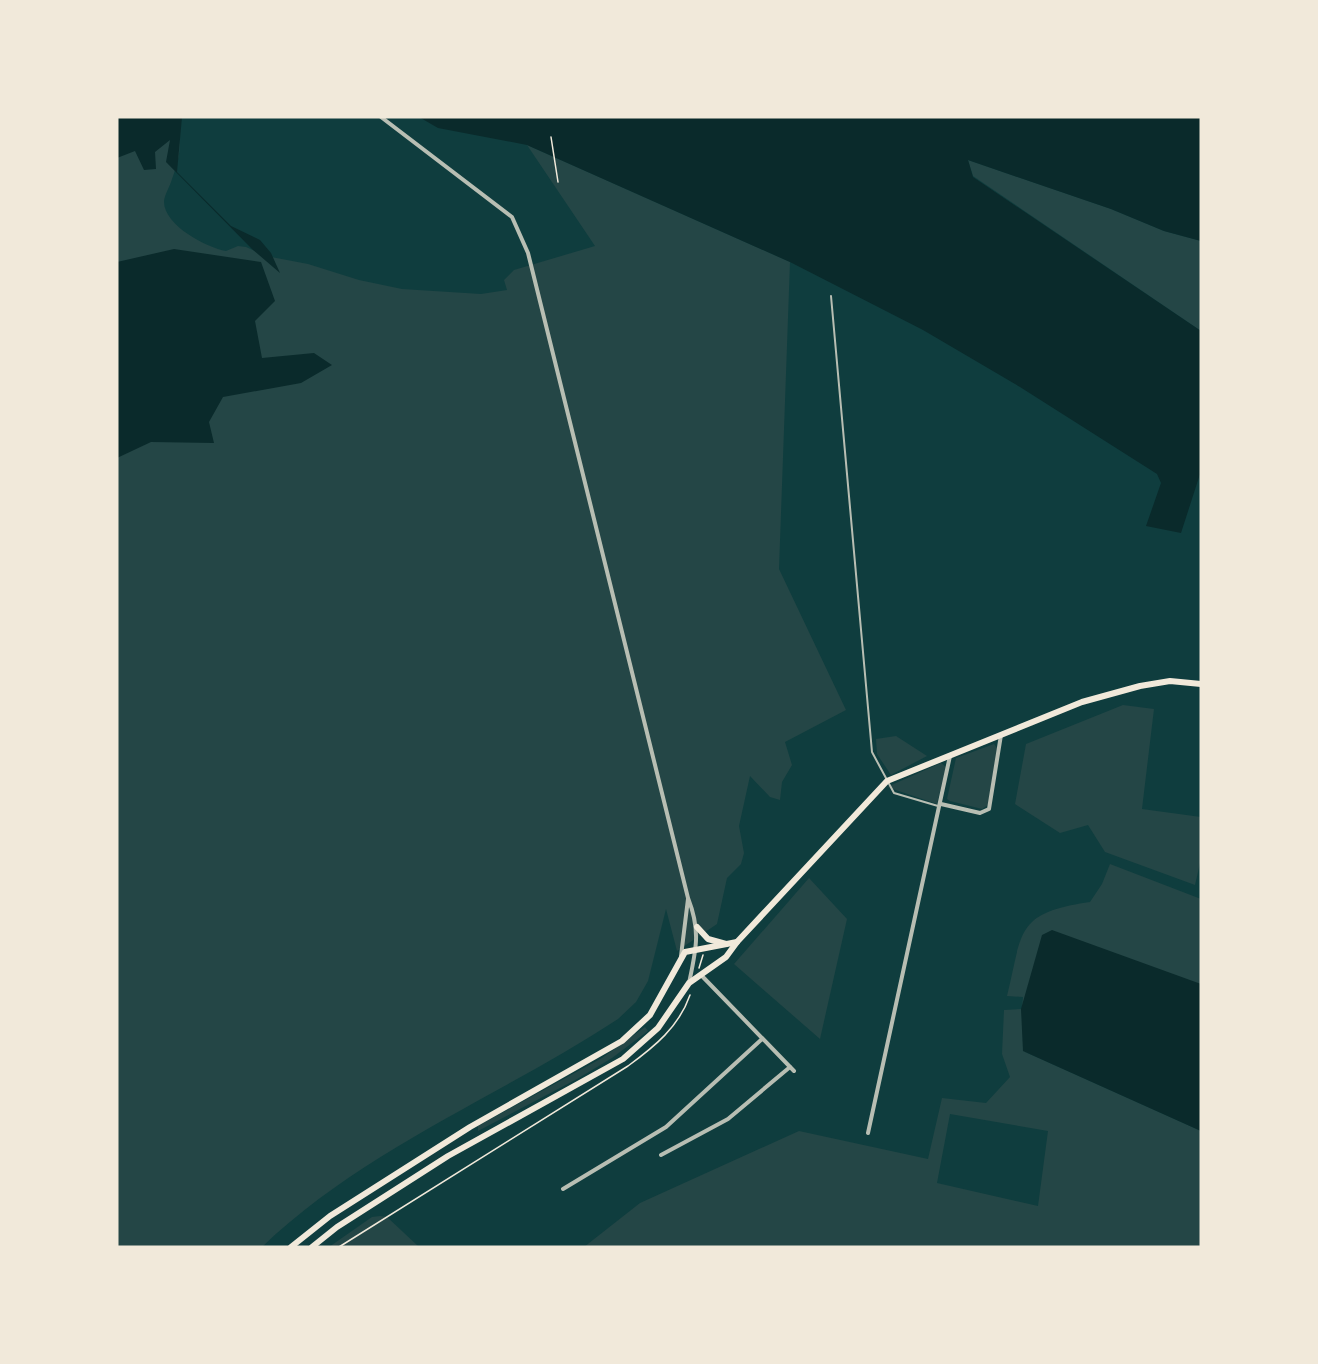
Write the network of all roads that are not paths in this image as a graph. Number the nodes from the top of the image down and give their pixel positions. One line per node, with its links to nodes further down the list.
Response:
1 (381, 117): 8 (street)
2 (831, 296): 6 (lane)
3 (1201, 684): 4 (main road)
4 (1001, 735): 5 (main road); 7 (street)
5 (951, 753): 6 (main road); 7 (street)
6 (887, 781): 7 (lane); 10 (main road)
7 (941, 805): 17 (street)
8 (688, 898): 9 (street); 13 (street)
9 (697, 927): 11 (main road); 12 (street)
10 (737, 942): 11 (main road); 14 (main road)
11 (730, 944): 12 (main road)
12 (696, 949): 13 (main road); 15 (street)
13 (681, 956): 20 (main road)
14 (701, 975): 15 (main road); 16 (street)
15 (689, 983): 21 (main road)
16 (762, 1040): 18 (street); 19 (street)
17 (868, 1133)
18 (661, 1155)
19 (563, 1190)
20 (291, 1247)
21 (312, 1247)

